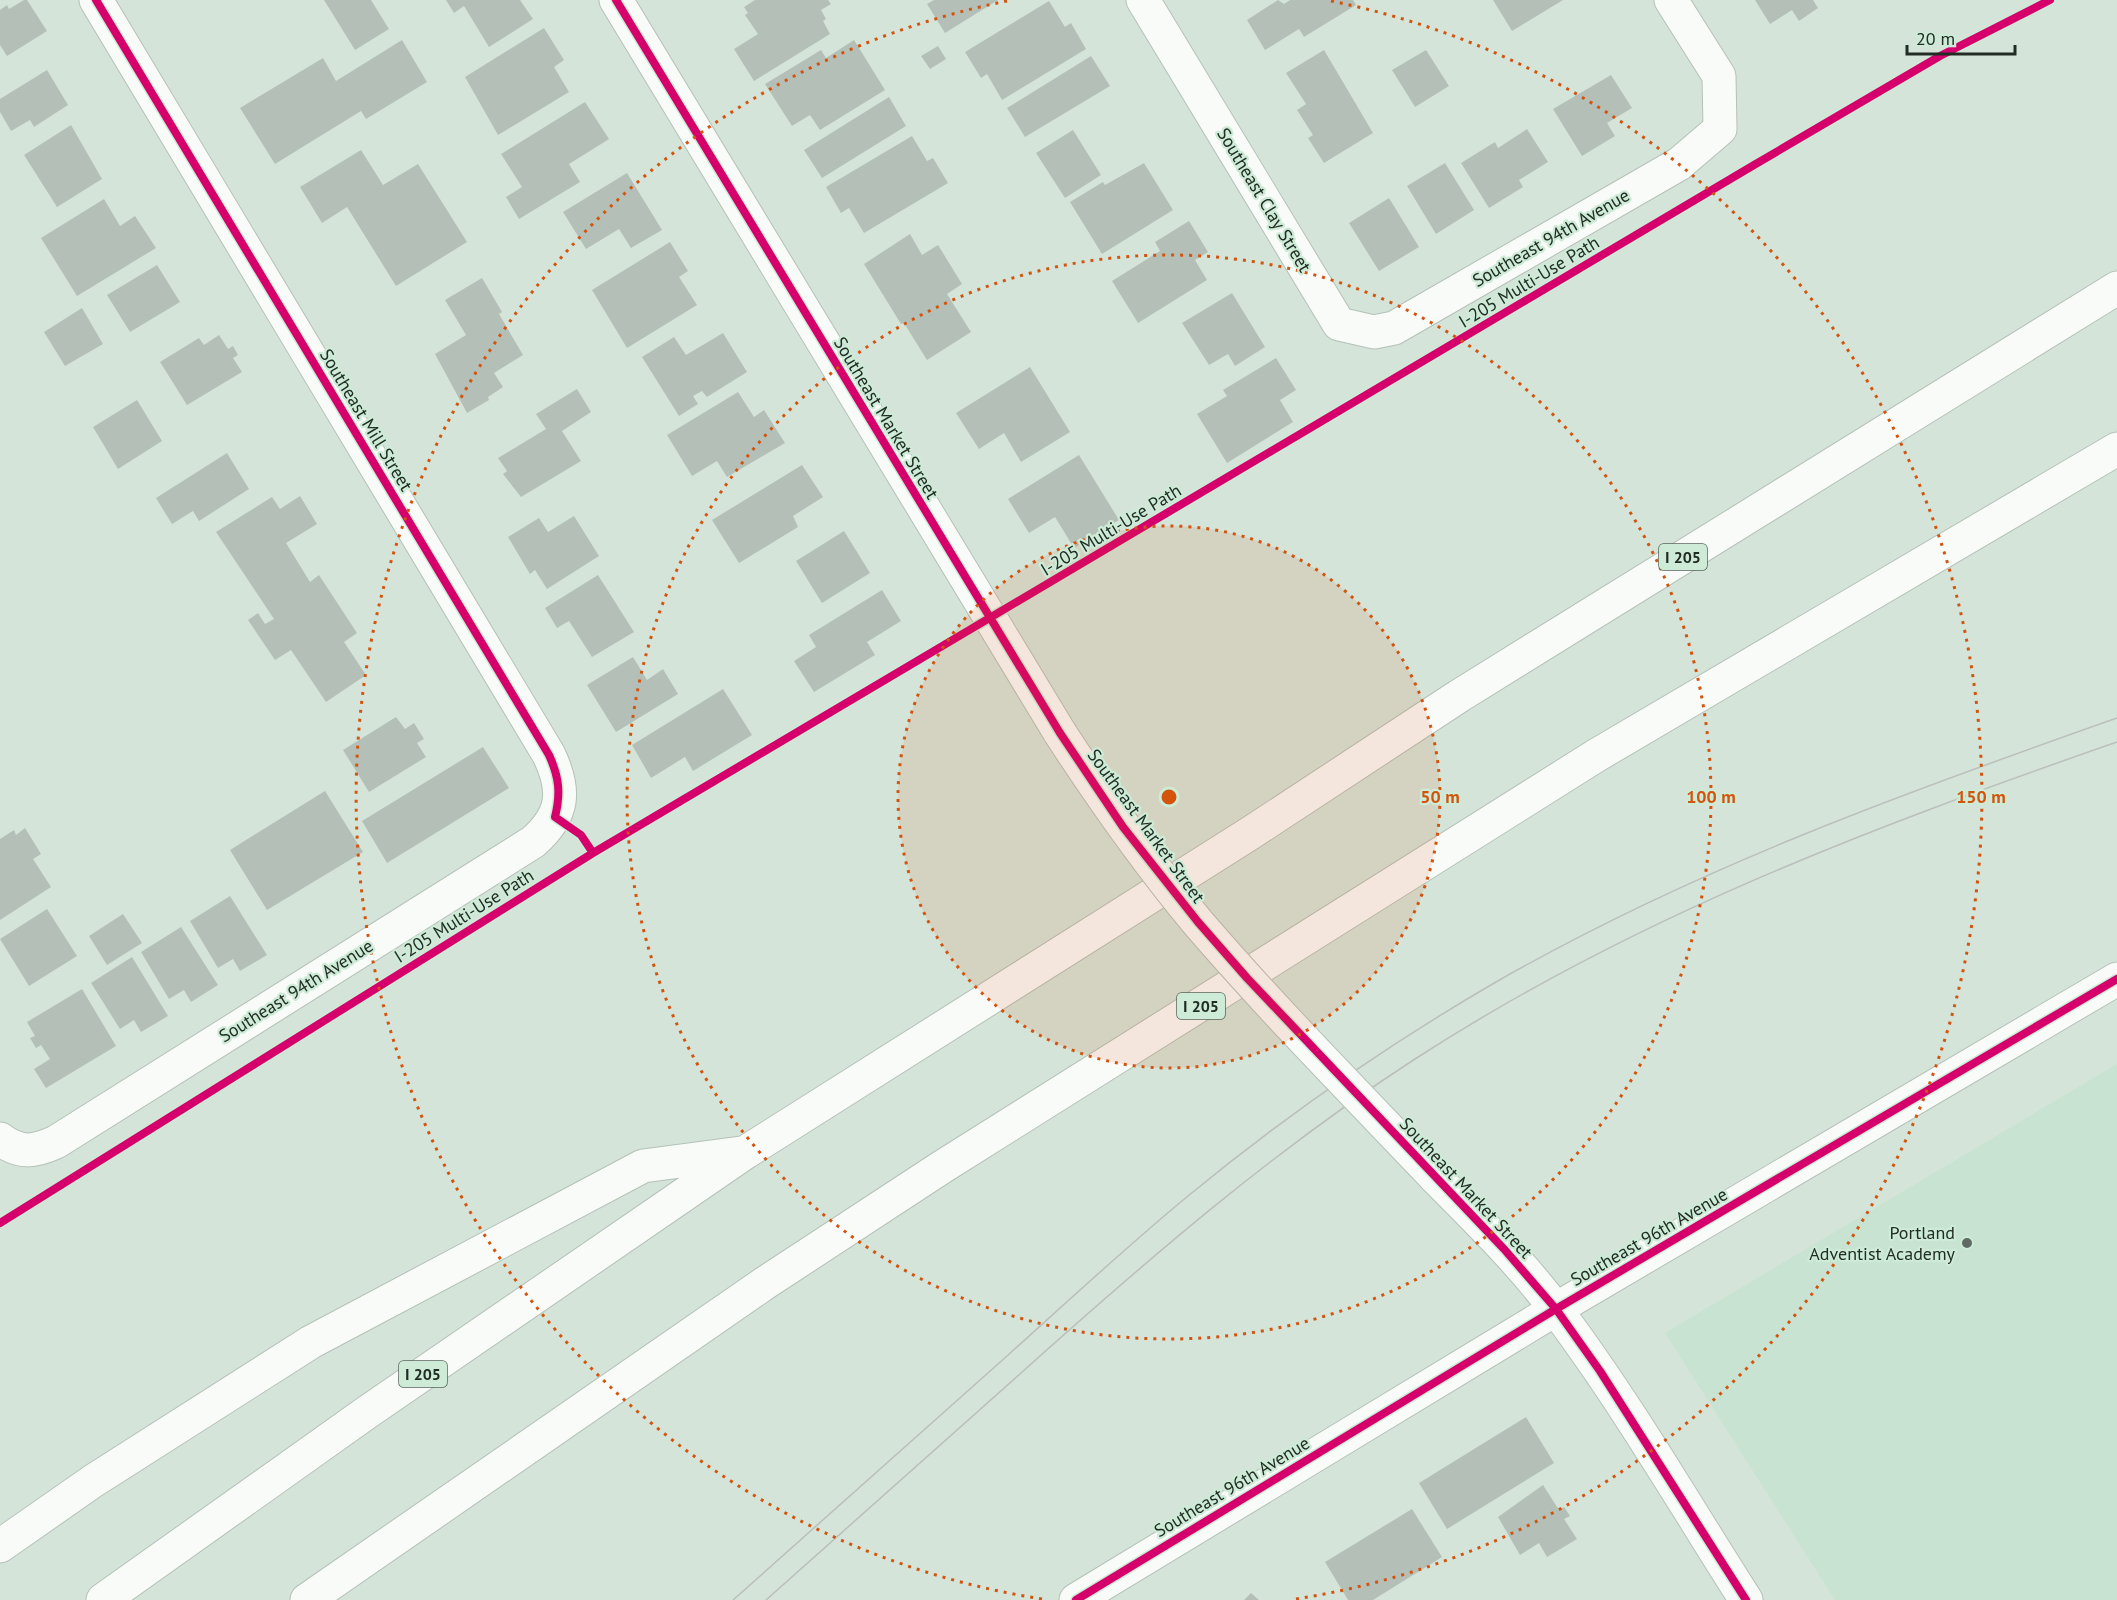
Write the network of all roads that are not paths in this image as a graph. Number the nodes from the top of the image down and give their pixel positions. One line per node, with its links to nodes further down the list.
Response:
1 (96, 0): 8 (main road, Southeast Mill Street)
2 (616, 0): 12 (main road, Southeast Market Street, bridge)
3 (1143, 0): 6 (main road, Southeast Clay Street)
4 (1671, 0): 6 (main road, Southeast 94th Avenue)
5 (2117, 288): 11 (main road, I 205)
6 (1374, 332)
7 (2117, 449): 15 (main road, I 205)
8 (555, 817): 10 (main road, Southeast 94th Avenue)
9 (2117, 979): 12 (main road, Southeast 96th Avenue)
10 (14, 1145)
11 (746, 1152): 13 (main road); 14 (main road, I 205)
12 (1556, 1309): 16 (main road, Southeast 96th Avenue); 17 (main road, Southeast Market Street)
13 (0, 1546)
14 (103, 1600)
15 (307, 1600)
16 (1076, 1600)
17 (1746, 1600)

